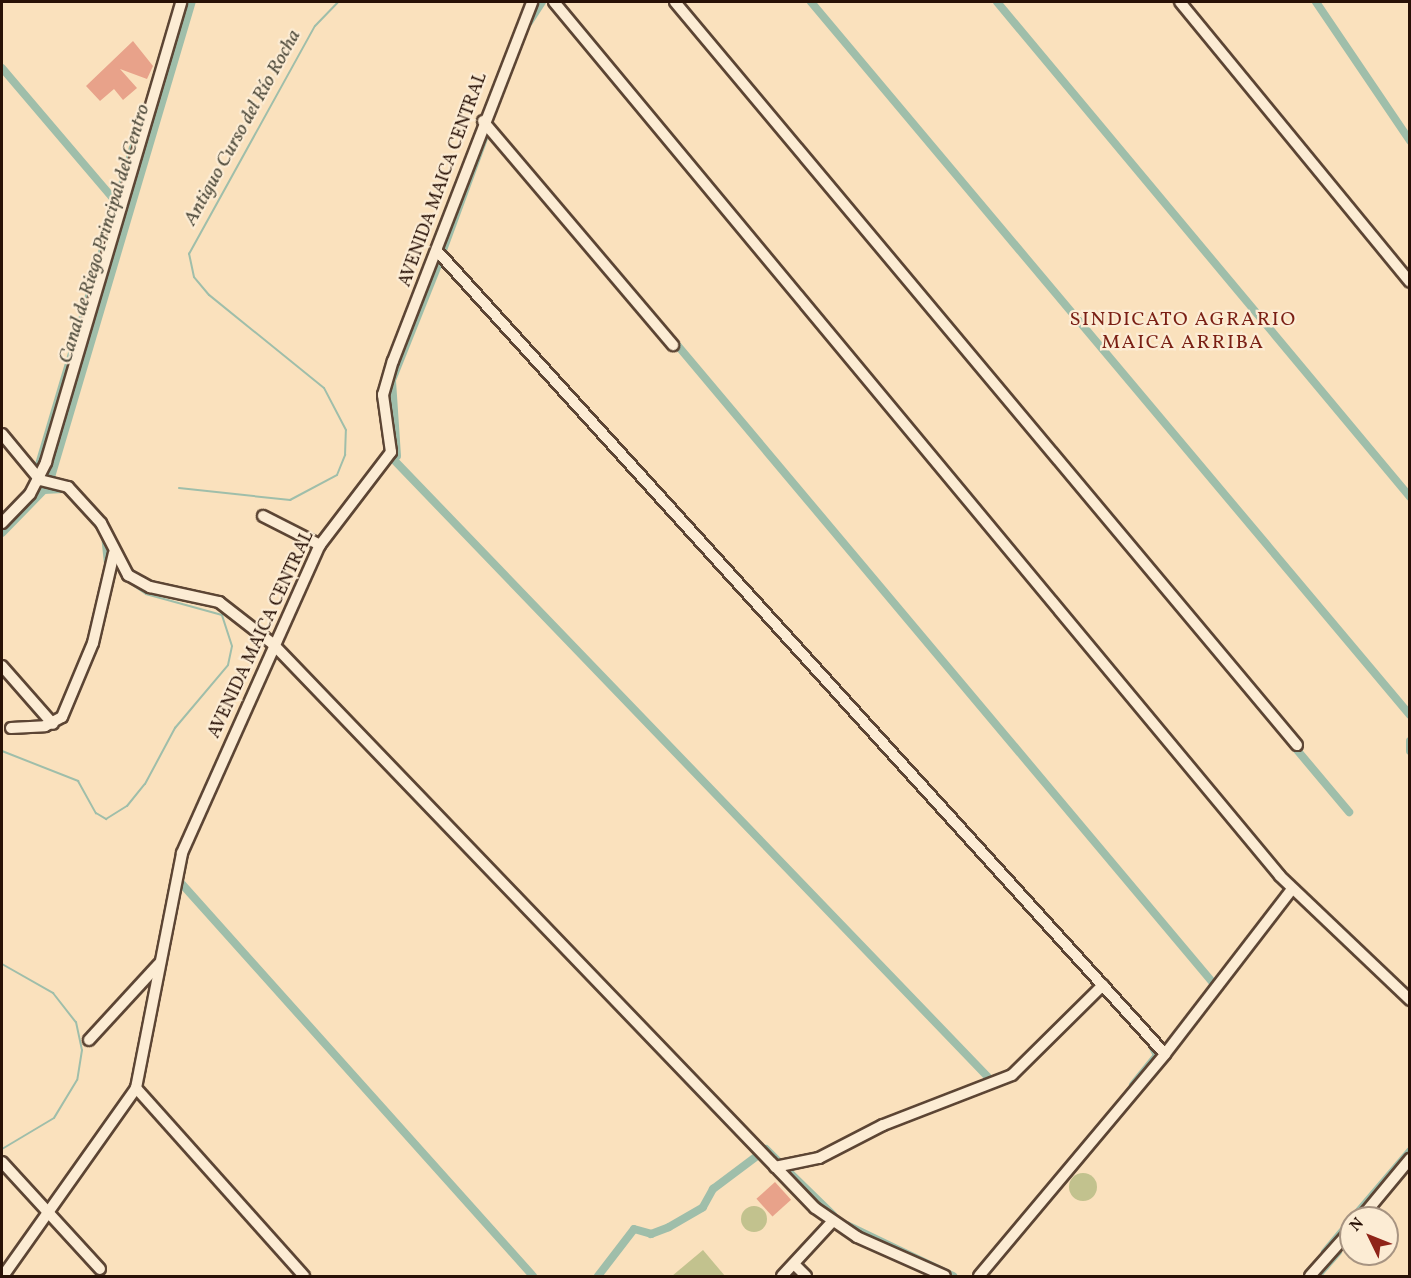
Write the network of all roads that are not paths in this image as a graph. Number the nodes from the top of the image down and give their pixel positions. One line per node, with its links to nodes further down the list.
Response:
1 (182, 2): 11 (street)
2 (532, 2): 6 (street, AVENIDA MAICA CENTRAL)
3 (554, 2): 21 (street)
4 (675, 2): 20 (street)
5 (1180, 2): 8 (street)
6 (483, 121): 7 (street, AVENIDA MAICA CENTRAL); 9 (street)
7 (438, 252): 14 (street, AVENIDA MAICA CENTRAL); 23 (street)
8 (1410, 282)
9 (673, 345)
10 (2, 434): 11 (street)
11 (40, 480): 13 (street); 15 (street)
12 (263, 516): 14 (street)
13 (2, 524)
14 (320, 545): 16 (street, AVENIDA MAICA CENTRAL)
15 (114, 550): 16 (street); 18 (street)
16 (273, 644): 22 (street, AVENIDA MAICA CENTRAL); 30 (street)
17 (2, 666): 18 (street)
18 (53, 724): 19 (street)
19 (10, 728)
20 (1297, 745)
21 (1292, 889): 24 (street); 26 (street)
22 (160, 964): 25 (street); 27 (street, AVENIDA MAICA CENTRAL)
23 (1103, 985): 26 (street); 30 (street)
24 (1410, 1000)
25 (89, 1040)
26 (1165, 1054): 42 (street)
27 (136, 1088): 32 (street, AVENIDA MAICA CENTRAL); 38 (street)
28 (1410, 1159): 31 (street)
29 (2, 1162): 32 (street)
30 (775, 1167): 33 (street)
31 (1371, 1206)
32 (47, 1214): 36 (street); 37 (street, AVENIDA MAICA CENTRAL)
33 (831, 1222): 35 (street); 41 (street)
34 (1339, 1243): 43 (street)
35 (794, 1263): 39 (street); 40 (street)
36 (99, 1269)
37 (3, 1276)
38 (304, 1276)
39 (782, 1276)
40 (806, 1276)
41 (945, 1276)
42 (979, 1276)
43 (1310, 1276)

